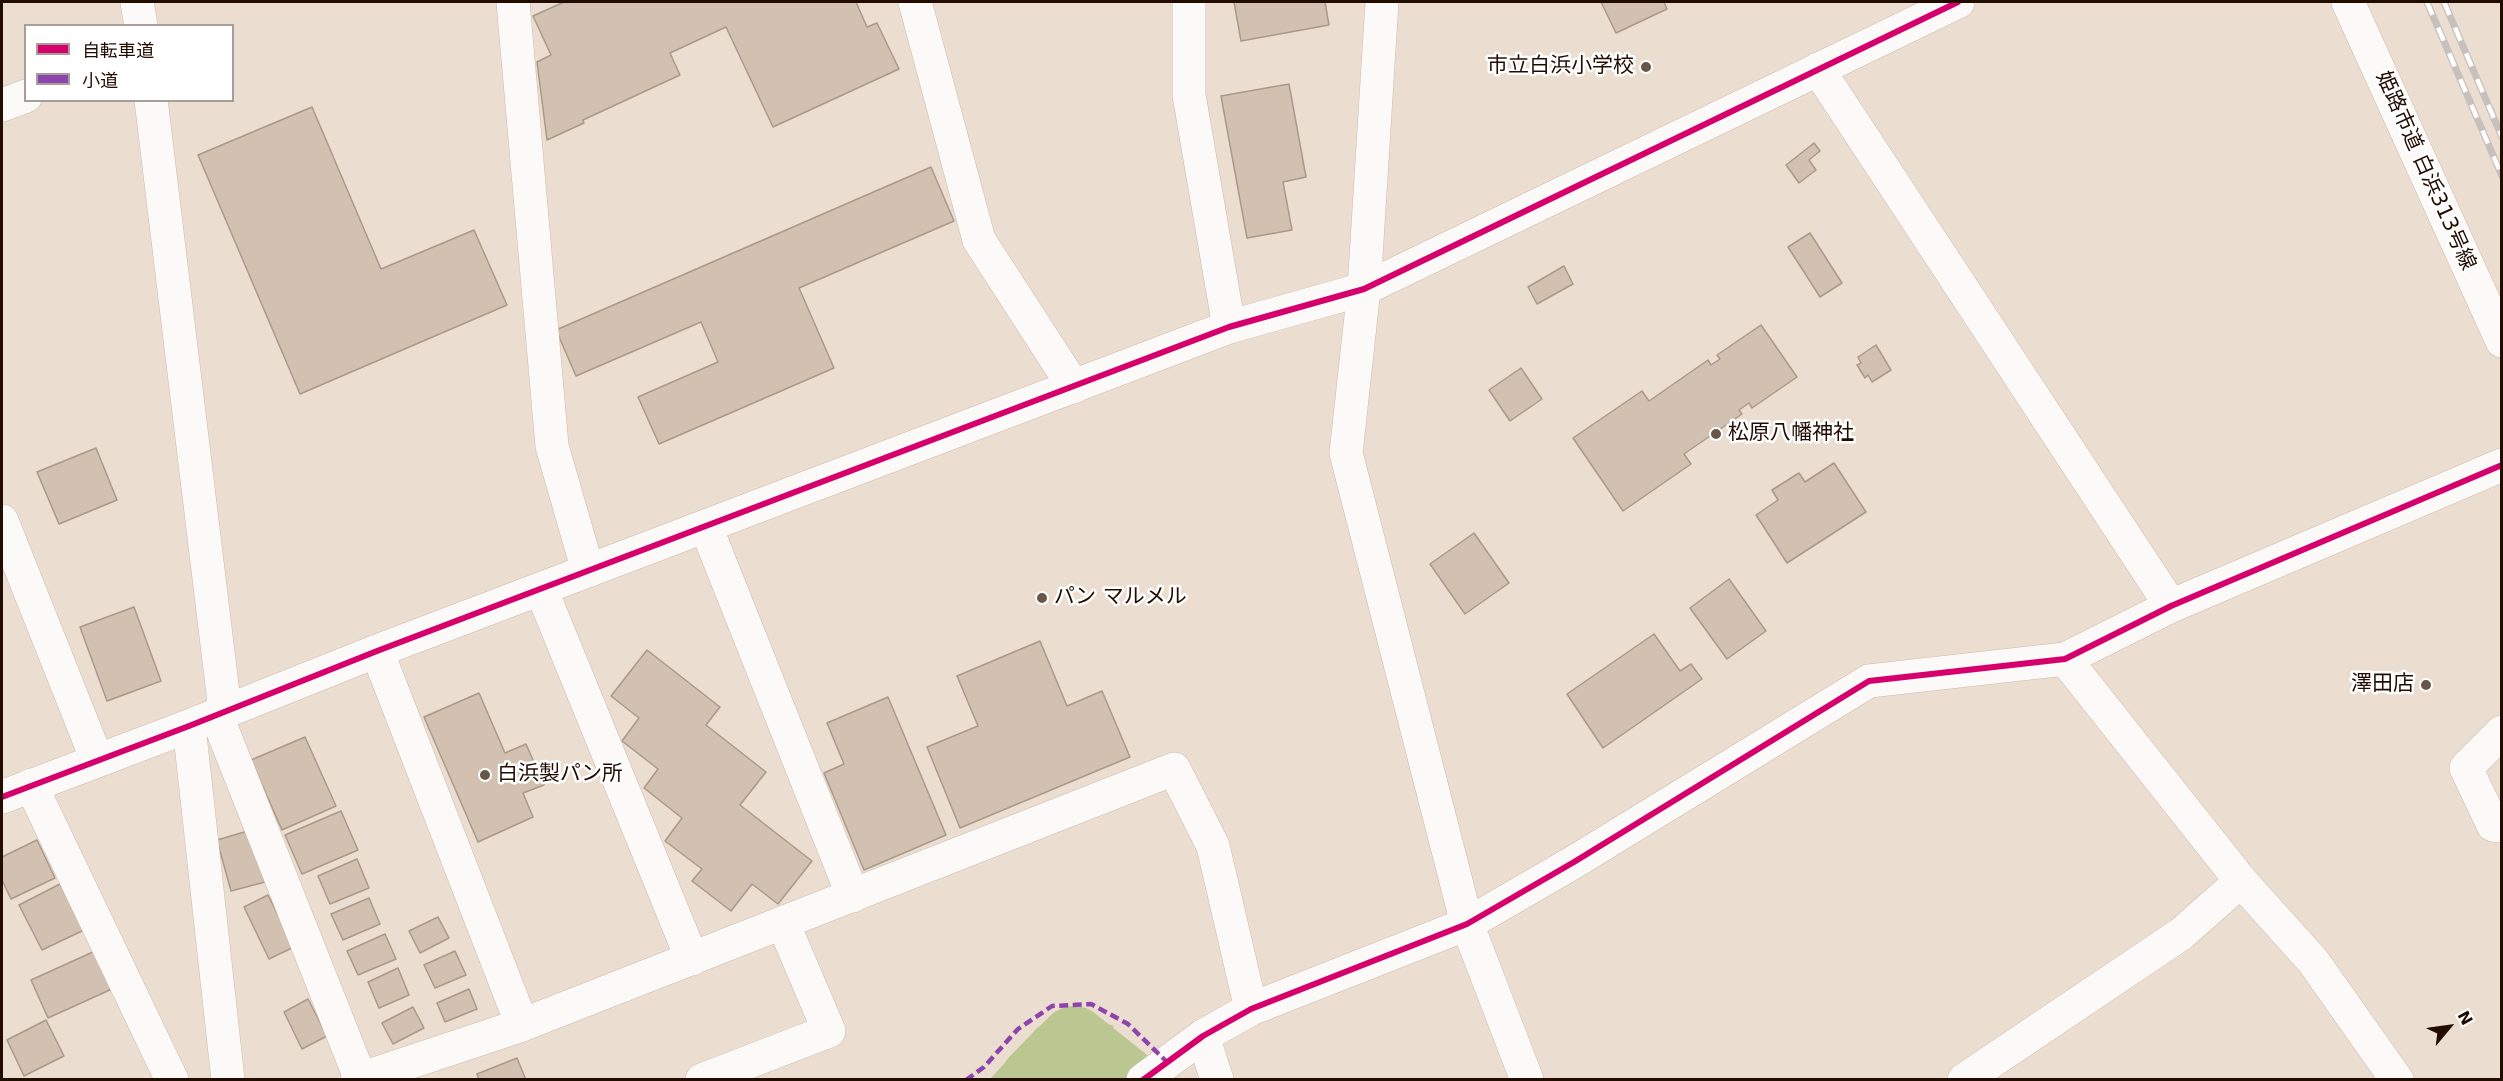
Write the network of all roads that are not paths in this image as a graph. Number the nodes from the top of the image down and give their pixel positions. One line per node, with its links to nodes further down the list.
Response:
1 (137, 2): 8 (street)
2 (513, 2): 20 (street)
3 (915, 2): 16 (street)
4 (1190, 2): 14 (street)
5 (1382, 2): 13 (street)
6 (1958, 2): 9 (street)
7 (2348, 2): 15 (street, 姫路市道 白浜313号線)
8 (141, 24)
9 (1818, 69): 13 (street); 22 (street)
10 (24, 97): 12 (street)
11 (151, 102): 25 (street)
12 (2, 105)
13 (1364, 289): 14 (street); 34 (street)
14 (1229, 327): 16 (street)
15 (2502, 340)
16 (1074, 387): 19 (street)
17 (2502, 465): 22 (street)
18 (2, 521): 27 (street)
19 (706, 527): 20 (street); 32 (street)
20 (588, 571): 21 (street)
21 (541, 589): 23 (street); 35 (street)
22 (2171, 606): 24 (street)
23 (377, 651): 25 (street); 37 (street)
24 (2065, 659): 31 (street); 34 (street)
25 (210, 717): 27 (street); 41 (street); 43 (street)
26 (2502, 732): 30 (street)
27 (97, 760): 28 (street)
28 (32, 785): 29 (street); 42 (street)
29 (2, 797)
30 (2502, 826)
31 (2241, 881): 47 (street); 48 (street)
32 (854, 896): 33 (street); 36 (street)
33 (783, 923): 35 (street); 44 (street)
34 (1467, 924): 36 (street); 46 (street)
35 (692, 959): 37 (street)
36 (1251, 1009): 38 (street)
37 (522, 1025): 39 (street)
38 (1203, 1036): 40 (street); 45 (street)
39 (439, 1067): 41 (street)
40 (1155, 1071)
41 (359, 1079)
42 (172, 1080)
43 (228, 1080)
44 (702, 1080)
45 (1217, 1080)
46 (1527, 1080)
47 (1964, 1080)
48 (2397, 1080)

